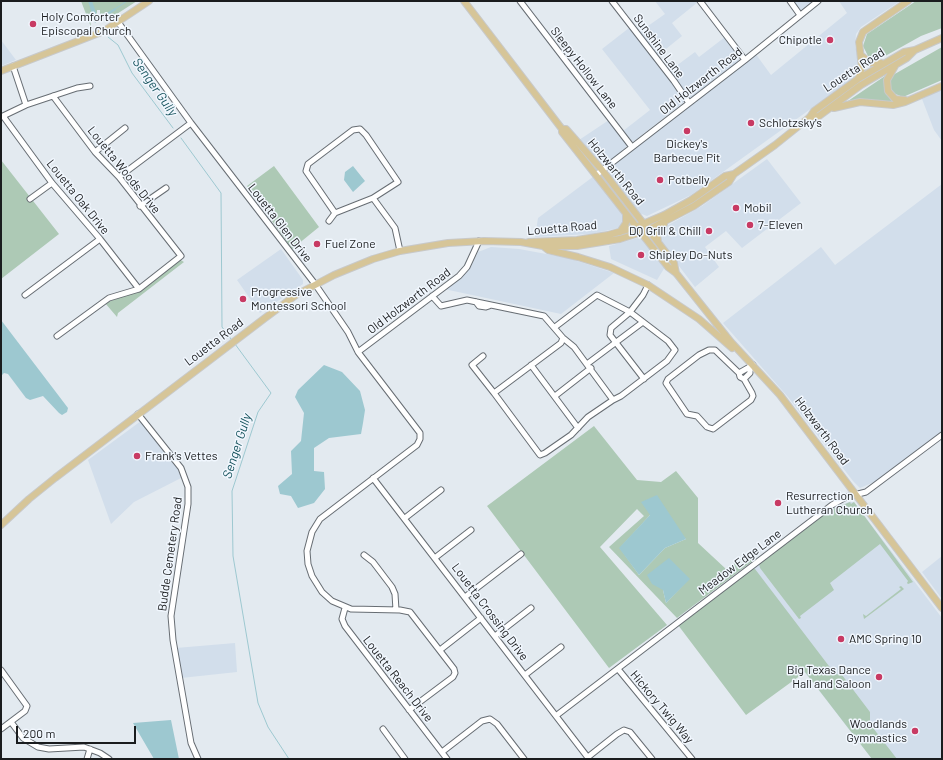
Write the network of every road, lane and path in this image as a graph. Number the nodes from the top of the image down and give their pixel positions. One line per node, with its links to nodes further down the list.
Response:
1 (149, 1): 10 (main road)
2 (464, 1): 30 (main road, Holzwarth Road)
3 (520, 1): 31 (street, Sleepy Hollow Lane)
4 (612, 1): 24 (street, Sunshine Lane)
5 (700, 1): 14 (street)
6 (790, 1): 9 (street)
7 (818, 1): 9 (street, Old Holzwarth Road)
8 (908, 1): 13 (main road)
9 (800, 15): 14 (street, Old Holzwarth Road)
10 (118, 22): 17 (main road); 28 (street, Louetta Glen Drive)
11 (942, 38): 12 (main road, Louetta Road)
12 (915, 50): 15 (main road, Louetta Road); 16 (main road, Louetta Road)
13 (862, 56): 15 (main road); 19 (main road)
14 (745, 60): 24 (street, Old Holzwarth Road)
15 (886, 62): 19 (main road, Louetta Road)
16 (898, 64): 23 (main road); 26 (main road, Louetta Road)
17 (13, 66): 18 (main road); 25 (street)
18 (1, 71)
19 (858, 79): 27 (main road, Louetta Road)
20 (90, 86): 22 (street)
21 (942, 86): 23 (main road)
22 (53, 96): 25 (street); 32 (street, Louetta Woods Drive)
23 (914, 98): 26 (main road)
24 (689, 103): 31 (street, Old Holzwarth Road)
25 (26, 105): 37 (street, Louetta Oak Drive)
26 (825, 111): 27 (main road, Louetta Road)
27 (810, 118): 34 (main road, Louetta Road)
28 (191, 123): 36 (street); 58 (street, Louetta Glen Drive)
29 (124, 128): 32 (street)
30 (562, 128): 33 (main road, Holzwarth Road); 35 (main road, Holzwarth Road)
31 (632, 147): 33 (street, Old Holzwarth Road)
32 (95, 152): 36 (street, Louetta Woods Drive)
33 (602, 170): 35 (street, Old Holzwarth Road); 46 (main road, Holzwarth Road)
34 (734, 174): 45 (main road, Louetta Road); 46 (main road, Louetta Road)
35 (596, 175): 43 (main road, Holzwarth Road)
36 (119, 177): 41 (street, Louetta Woods Drive)
37 (52, 183): 40 (street); 51 (street, Louetta Oak Drive)
38 (166, 188): 41 (street)
39 (373, 198): 42 (street); 42 (street); 56 (street)
40 (30, 199)
41 (140, 206): 60 (street, Louetta Woods Drive)
42 (335, 213): 44 (street)
43 (626, 214): 47 (main road, Holzwarth Road); 49 (main road)
44 (330, 221)
45 (665, 222): 48 (main road, Louetta Road); 54 (main road)
46 (644, 224): 47 (main road, Louetta Road); 48 (main road, Holzwarth Road)
47 (636, 227): 49 (main road, Louetta Road); 50 (main road, Holzwarth Road)
48 (648, 230): 50 (main road, Louetta Road); 54 (main road, Holzwarth Road)
49 (620, 232): 53 (main road, Louetta Road)
50 (641, 232): 55 (main road, Louetta Road); 57 (main road, Holzwarth Road)
51 (100, 239): 60 (street, Louetta Oak Drive); 61 (street)
52 (480, 241): 53 (main road, Louetta Road); 56 (main road, Louetta Road); 62 (street, Old Holzwarth Road)
53 (521, 242): 55 (main road, Louetta Road)
54 (658, 242): 57 (main road, Holzwarth Road)
55 (543, 246): 59 (main road)
56 (400, 251): 58 (main road, Louetta Road)
57 (676, 272): 71 (main road, Holzwarth Road)
58 (315, 284): 69 (street, Louetta Glen Drive); 81 (main road, Louetta Road)
59 (648, 285): 63 (street); 71 (main road)
60 (139, 290): 66 (street)
61 (25, 295)
62 (432, 296): 65 (street); 69 (street, Old Holzwarth Road)
63 (630, 312): 64 (street); 65 (street); 68 (street)
64 (643, 322): 68 (street); 77 (street)
65 (555, 327): 67 (street)
66 (57, 336)
67 (563, 338): 72 (street); 73 (street)
68 (616, 342): 73 (street); 77 (street)
69 (358, 352): 84 (street, Louetta Glen Drive)
70 (484, 356): 78 (street)
71 (744, 356): 74 (main road, Holzwarth Road)
72 (531, 365): 78 (street); 79 (street)
73 (589, 366): 79 (street); 80 (street)
74 (751, 366): 75 (street); 76 (street); 86 (main road, Holzwarth Road)
75 (739, 373): 76 (street); 76 (street)
76 (744, 378)
77 (644, 379): 80 (street)
78 (494, 393): 82 (street)
79 (555, 396): 82 (street)
80 (613, 400): 82 (street)
81 (138, 414): 88 (main road, Louetta Road); 115 (street, Budde Cemetery Road)
82 (578, 428)
83 (942, 435): 86 (street, Meadow Edge Lane)
84 (373, 478): 87 (street, Louetta Crossing Drive); 94 (street)
85 (441, 490): 87 (street)
86 (856, 494): 96 (main road, Holzwarth Road); 102 (street, Meadow Edge Lane)
87 (405, 518): 92 (street, Louetta Crossing Drive)
88 (1, 525)
89 (471, 530): 92 (street)
90 (521, 554): 93 (street)
91 (364, 555): 97 (street)
92 (436, 558): 93 (street, Louetta Crossing Drive)
93 (465, 597): 98 (street, Louetta Crossing Drive)
94 (345, 608): 97 (street); 105 (street, Louetta Reach Drive)
95 (531, 608): 99 (street)
96 (942, 608)
97 (396, 610): 101 (street)
98 (481, 618): 99 (street, Louetta Crossing Drive); 101 (street)
99 (495, 636): 104 (street, Louetta Crossing Drive)
100 (561, 647): 104 (street)
101 (440, 650): 105 (street)
102 (618, 669): 106 (street, Meadow Edge Lane); 120 (street, Hickory Twig Way)
103 (1, 670): 107 (street)
104 (525, 675): 106 (street, Louetta Crossing Drive)
105 (409, 710): 111 (street, Louetta Reach Drive)
106 (557, 716): 112 (street, Louetta Crossing Drive)
107 (10, 722): 108 (street); 110 (street)
108 (1, 729)
109 (383, 729): 116 (street)
110 (90, 749): 113 (street); 114 (street)
111 (442, 752): 117 (street, Louetta Reach Drive); 118 (street)
112 (588, 758): 119 (street)
113 (87, 759)
114 (109, 759)
115 (198, 759)
116 (405, 759)
117 (447, 759)
118 (522, 759)
119 (652, 759)
120 (692, 759)

